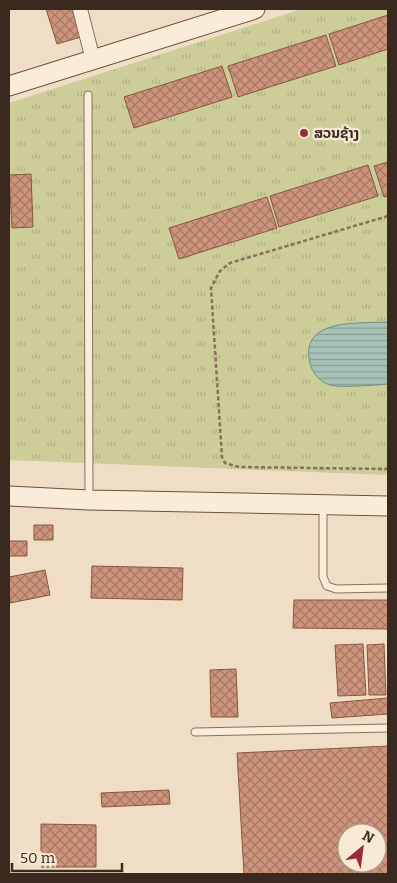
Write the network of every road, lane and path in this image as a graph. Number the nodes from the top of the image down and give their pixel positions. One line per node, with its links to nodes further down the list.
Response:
1 (80, 9): 4 (street)
2 (255, 9): 3 (street)
3 (223, 14): 4 (street)
4 (93, 60): 5 (street)
5 (9, 86)
6 (88, 95): 10 (lane)
7 (388, 216): 8 (path)
8 (388, 468)
9 (9, 496): 10 (street)
10 (89, 500): 11 (street)
11 (323, 505): 12 (street); 13 (lane)
12 (388, 506)
13 (388, 588)
14 (388, 728): 15 (lane)
15 (195, 732)

